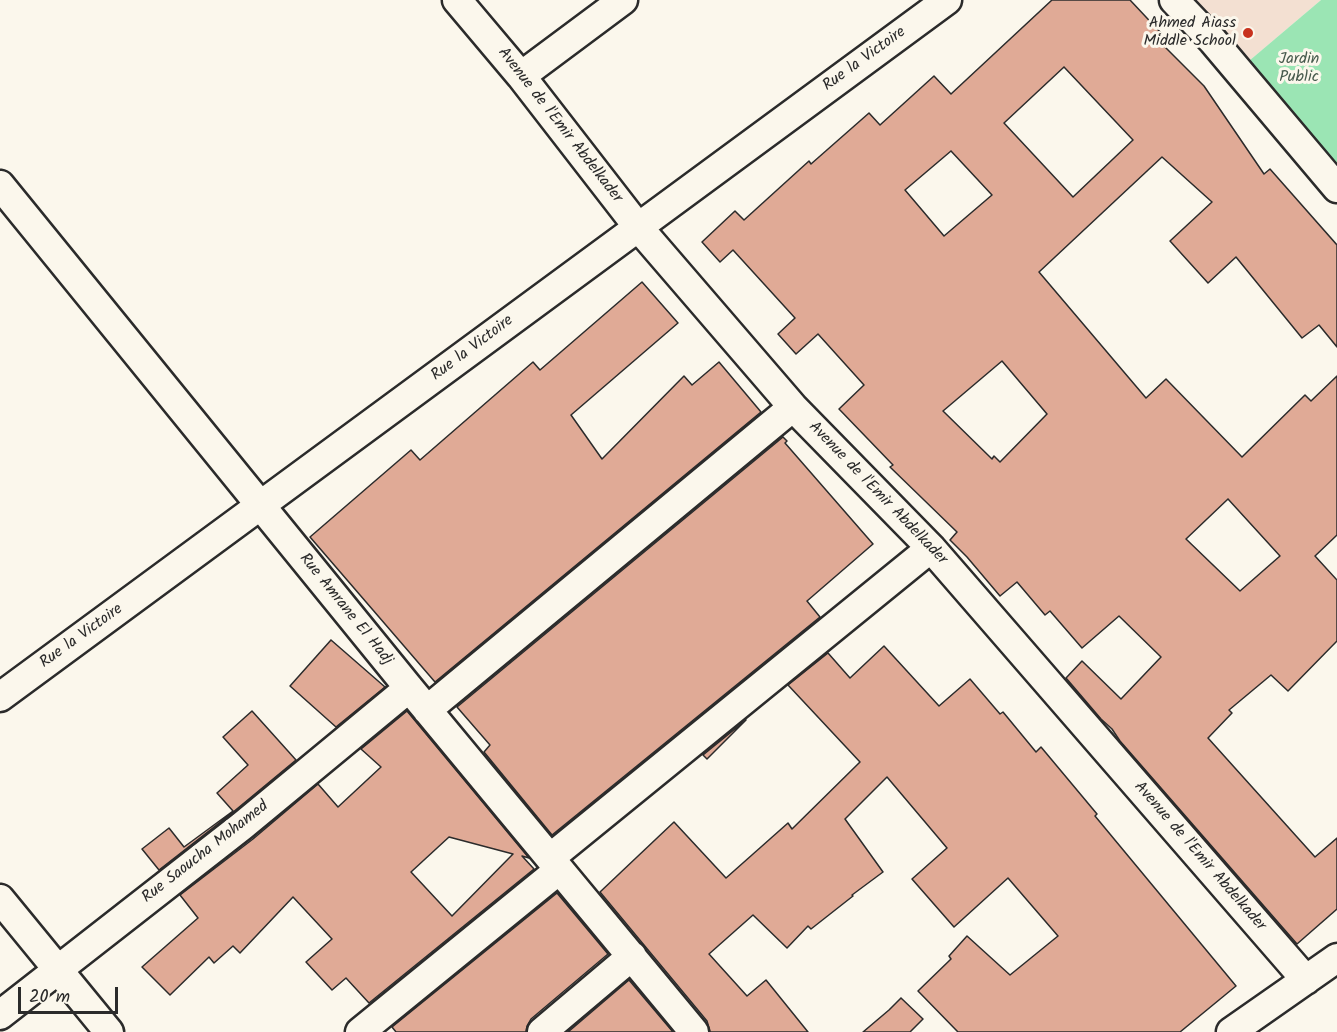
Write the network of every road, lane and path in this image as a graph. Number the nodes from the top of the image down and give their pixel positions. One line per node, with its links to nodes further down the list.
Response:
1 (457, 0): 5 (street, Avenue de l'Emir Abdelkader)
2 (623, 0): 5 (street)
3 (947, 0): 8 (street, Rue la Victoire)
4 (1174, 0): 7 (street)
5 (522, 76): 8 (street, Avenue de l'Emir Abdelkader)
6 (0, 185): 10 (street, Rue Amrane El Hadj)
7 (1337, 188)
8 (638, 227): 9 (street, Avenue de l'Emir Abdelkader); 10 (street, Rue la Victoire)
9 (793, 407): 11 (street, Avenue de l'Emir Abdelkader); 14 (street)
10 (261, 506): 12 (street, Rue Amrane El Hadj); 13 (street, Rue la Victoire)
11 (931, 548): 15 (street); 20 (street, Avenue de l'Emir Abdelkader)
12 (409, 688): 14 (street, Rue Amrane El Hadj); 19 (street, Rue Saoucha Mohamed)
13 (0, 697)
14 (427, 710): 15 (street, Rue Amrane El Hadj)
15 (555, 864): 17 (street, Rue Amrane El Hadj); 23 (street)
16 (0, 898): 19 (street)
17 (632, 956): 24 (street); 25 (street, Rue Amrane El Hadj)
18 (1337, 958): 20 (street)
19 (57, 969): 21 (street, Rue Saoucha Mohamed); 22 (street)
20 (1306, 980): 26 (street)
21 (0, 1015)
22 (109, 1032)
23 (360, 1032)
24 (542, 1032)
25 (694, 1032)
26 (1231, 1032)

